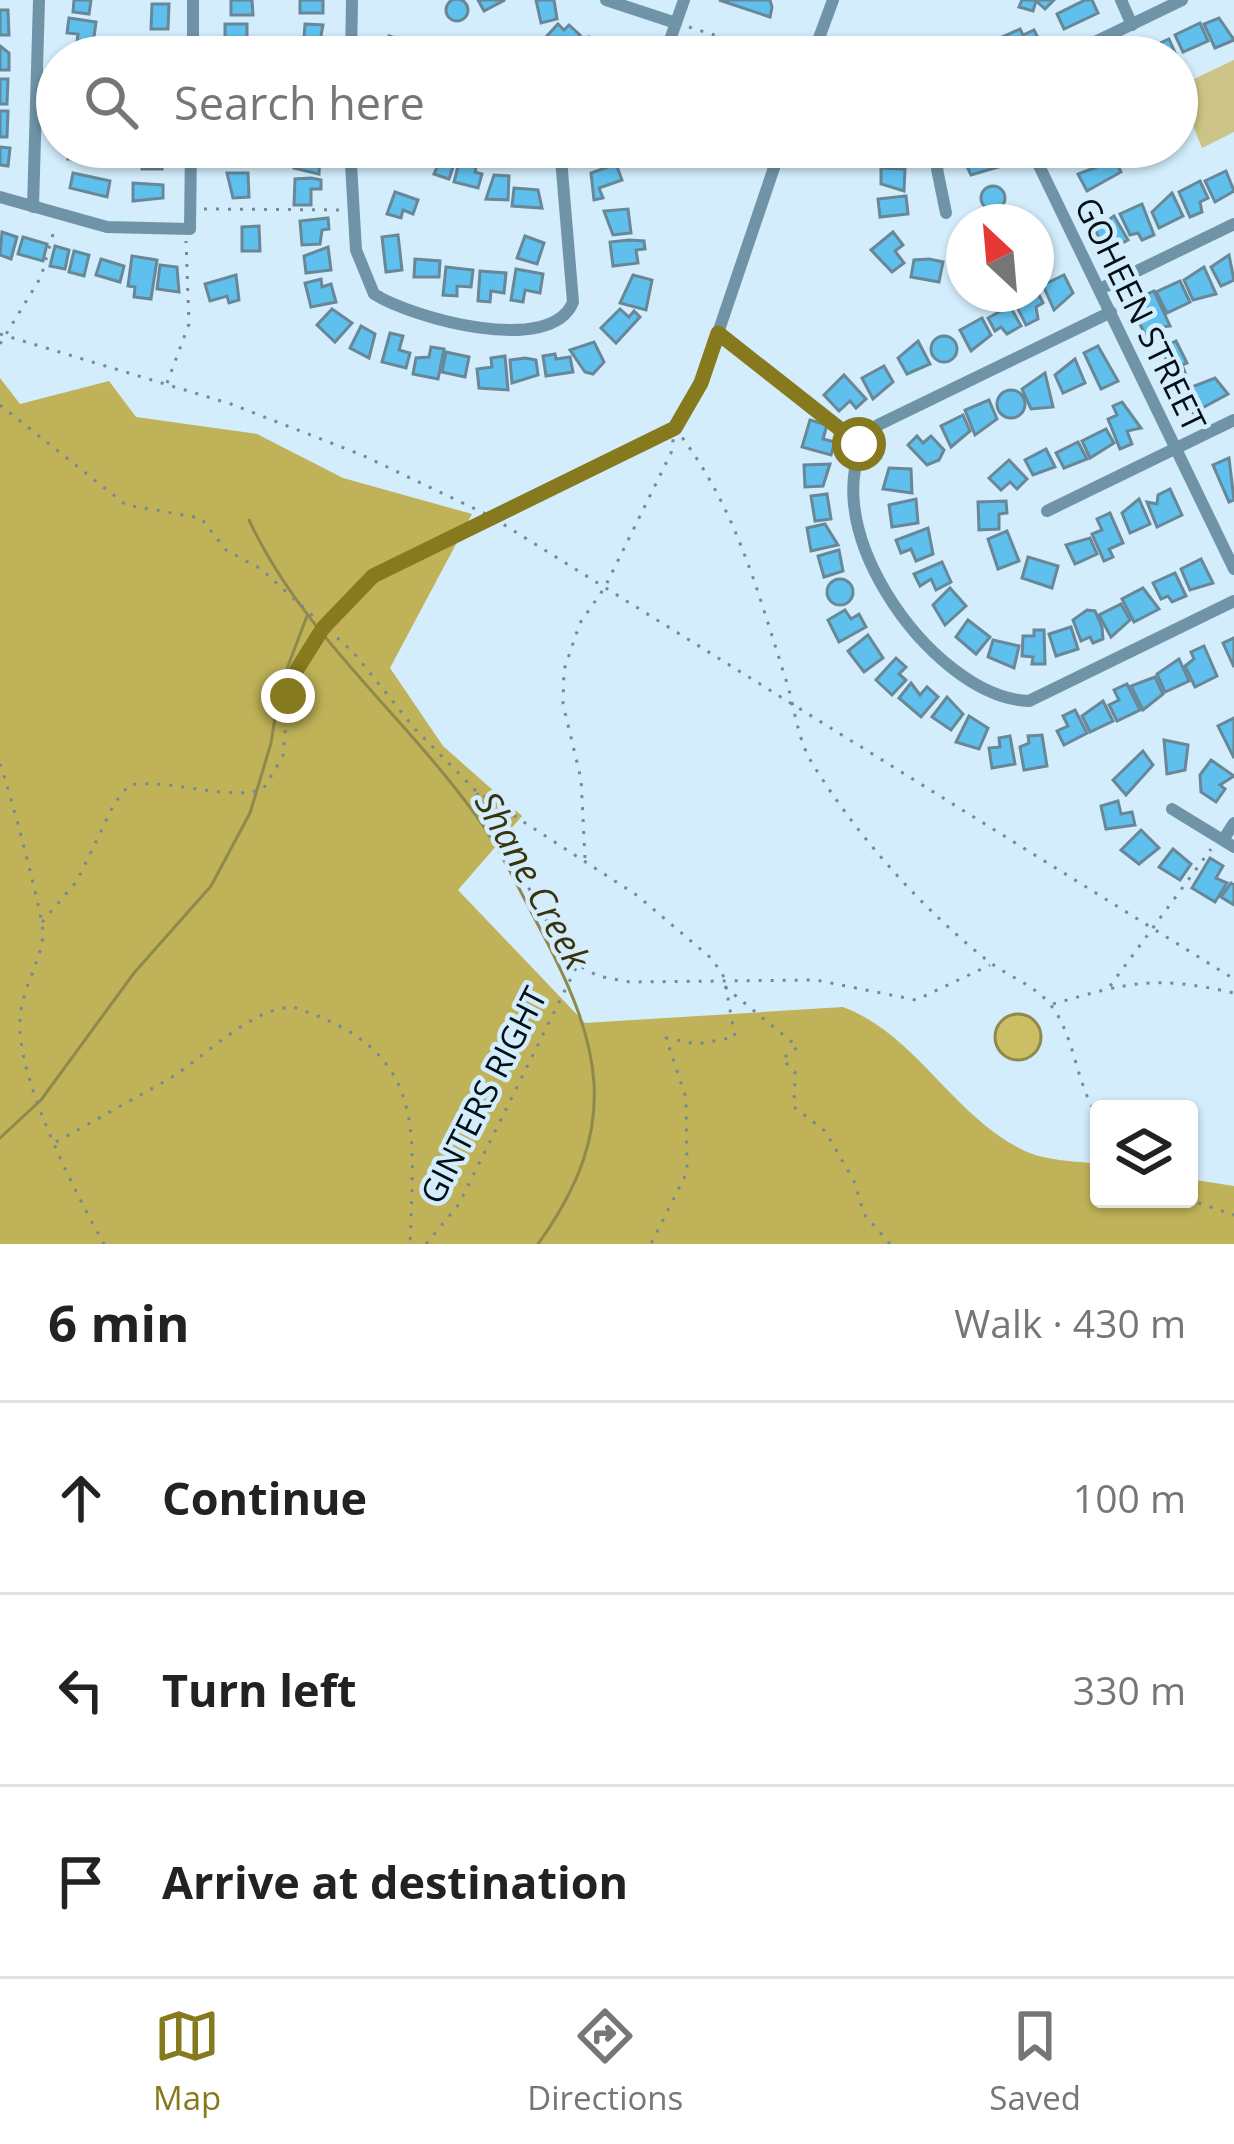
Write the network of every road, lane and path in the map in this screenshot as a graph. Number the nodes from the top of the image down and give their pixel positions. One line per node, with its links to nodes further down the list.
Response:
1 (39, 0): 11 (street)
2 (194, 0): 12 (street)
3 (352, 0): 13 (street)
4 (606, 0): 9 (street)
5 (684, 0): 9 (street)
6 (833, 0): 16 (street)
7 (1121, 0): 10 (street)
8 (1182, 0): 10 (street)
9 (676, 23): 14 (street); 15 (path)
10 (1132, 25): 17 (street)
11 (38, 36)
12 (193, 36)
13 (351, 36)
14 (671, 36)
15 (717, 36)
16 (820, 36)
17 (1109, 36)
18 (36, 104): 26 (street)
19 (191, 168): 27 (street)
20 (351, 168): 28 (street)
21 (562, 168): 28 (street)
22 (774, 168): 35 (street)
23 (937, 168): 29 (street)
24 (1040, 168): 33 (street, GOHEEN STREET)
25 (0, 197): 26 (street)
26 (33, 207): 30 (street)
27 (190, 209): 28 (path); 32 (street)
28 (352, 210)
29 (946, 213)
30 (58, 214): 32 (street); 37 (path)
31 (1234, 224): 33 (street)
32 (184, 229): 40 (path)
33 (1100, 289): 34 (street, GOHEEN STREET)
34 (1111, 312): 44 (street); 45 (street, GOHEEN STREET)
35 (718, 333): 39 (street); 44 (path)
36 (0, 334): 37 (path)
37 (7, 337): 38 (path); 40 (path)
38 (0, 344)
39 (701, 383): 43 (path)
40 (167, 385): 47 (path)
41 (0, 405): 51 (path)
42 (1234, 420): 45 (street)
43 (675, 428): 47 (path); 49 (path); 52 (path)
44 (859, 444): 50 (street)
45 (1176, 448): 46 (street); 48 (street, GOHEEN STREET)
46 (1047, 511)
47 (490, 516): 49 (path); 51 (path)
48 (1234, 569)
49 (605, 587): 52 (path); 58 (path)
50 (1234, 602)
51 (325, 626): 54 (path); 59 (path)
52 (794, 704): 60 (path); 62 (path)
53 (0, 764): 59 (path)
54 (476, 791): 58 (path); 61 (path)
55 (1172, 809): 57 (street)
56 (1234, 824): 57 (street)
57 (1228, 843): 60 (path)
58 (585, 859): 63 (path)
59 (42, 922): 70 (path)
60 (1151, 927): 64 (path); 66 (path)
61 (578, 965): 63 (path); 75 (path, GINTERS RIGHT)
62 (992, 965): 63 (path); 68 (path)
63 (724, 977): 65 (path)
64 (1234, 979)
65 (725, 987): 76 (path); 77 (path)
66 (1109, 988): 67 (path); 68 (path)
67 (1234, 993)
68 (1051, 1004): 69 (path)
69 (1091, 1100)
70 (56, 1142): 73 (path); 74 (path)
71 (1198, 1203): 72 (path)
72 (1234, 1215)
73 (104, 1244)
74 (410, 1244)
75 (426, 1244)
76 (651, 1244)
77 (890, 1244)

